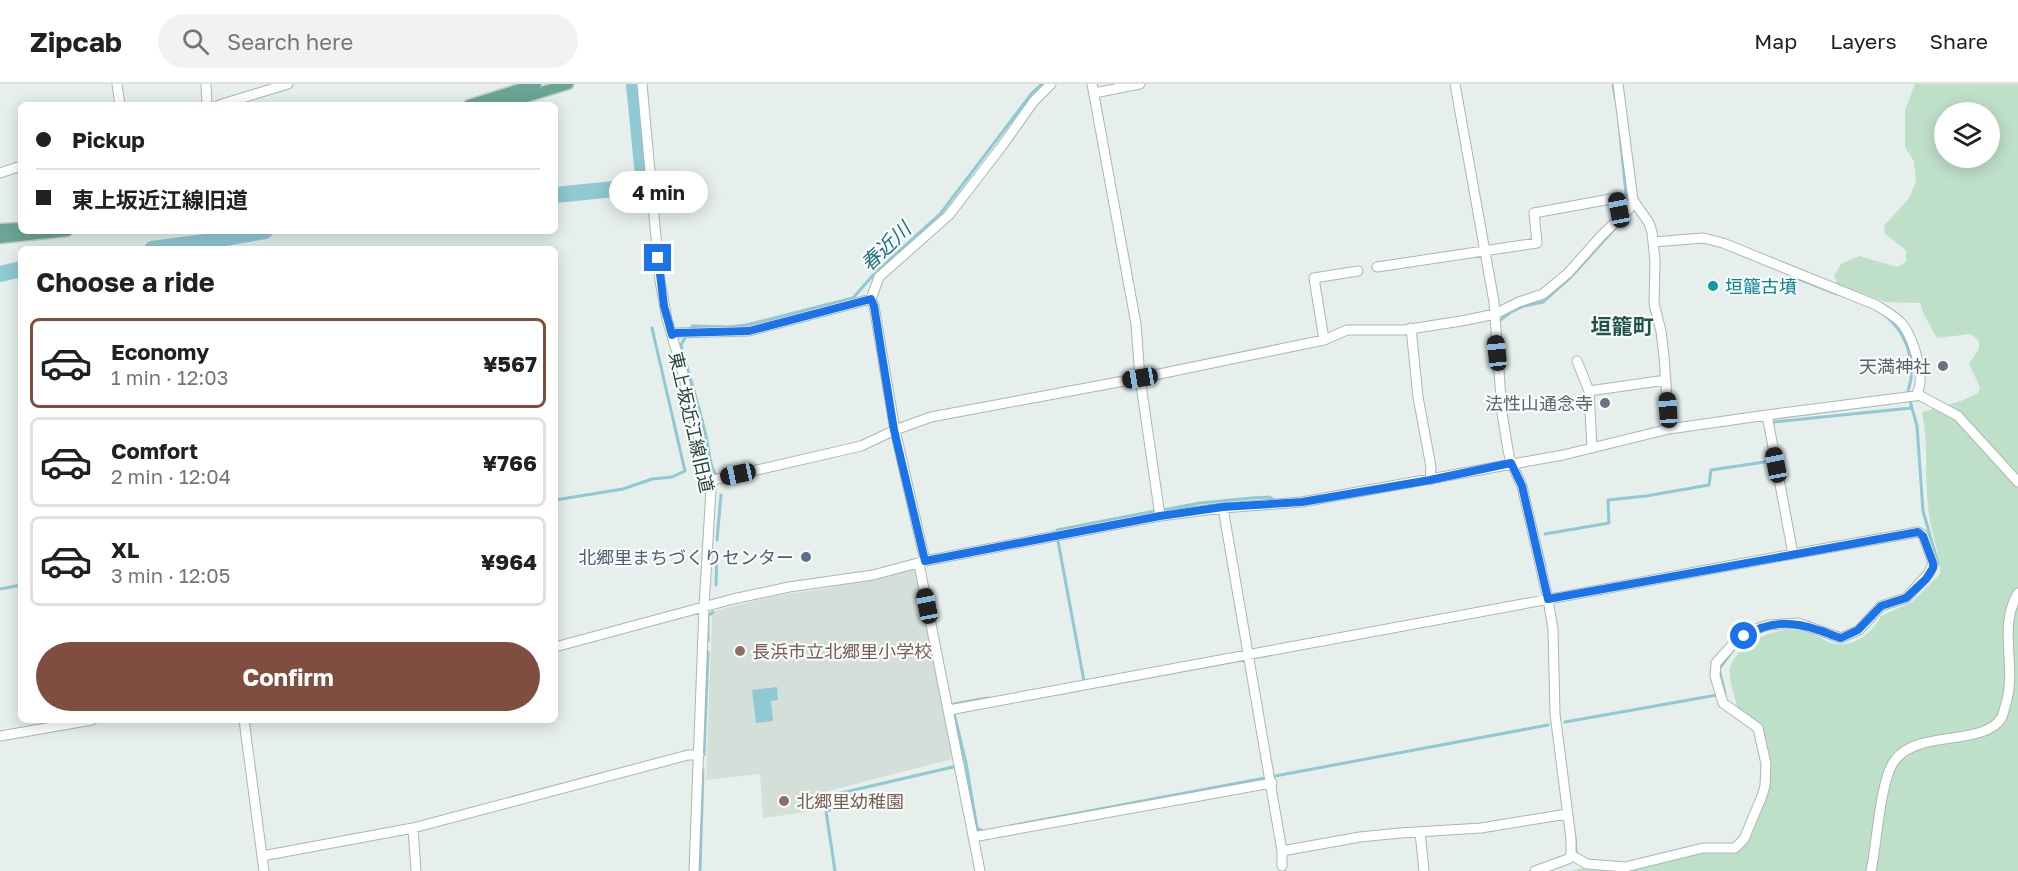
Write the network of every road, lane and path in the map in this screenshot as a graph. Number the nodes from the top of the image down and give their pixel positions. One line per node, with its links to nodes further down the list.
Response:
1 (117, 84): 13 (street)
2 (206, 84): 14 (street)
3 (288, 84): 15 (street)
4 (536, 84): 12 (main road)
5 (568, 84): 12 (main road)
6 (642, 84): 32 (street, 東上坂近江線旧道)
7 (1051, 84): 29 (street)
8 (1140, 84): 11 (street)
9 (1455, 84): 26 (street)
10 (1618, 84): 19 (street)
11 (1093, 89): 35 (street)
12 (505, 96): 16 (main road)
13 (120, 102)
14 (207, 102)
15 (229, 102)
16 (481, 102)
17 (18, 167): 18 (street)
18 (0, 173)
19 (1633, 200): 20 (street); 25 (street)
20 (1622, 214): 26 (street); 30 (street)
21 (18, 228): 22 (main road)
22 (0, 229)
23 (38, 234): 24 (main road)
24 (0, 238)
25 (1653, 242): 36 (street); 38 (street)
26 (1484, 251): 27 (street); 30 (street)
27 (1377, 267)
28 (1358, 271): 33 (street)
29 (871, 299): 32 (street); 41 (street)
30 (1495, 314): 31 (street); 43 (street)
31 (1412, 328): 33 (street); 44 (street)
32 (672, 335): 45 (street, 東上坂近江線旧道)
33 (1324, 340): 35 (street)
34 (1577, 361): 37 (street)
35 (1140, 378): 41 (street); 48 (street)
36 (1666, 380): 37 (street); 40 (street)
37 (1589, 391): 42 (street)
38 (1917, 394): 39 (street); 46 (street)
39 (1767, 415): 40 (street); 49 (street)
40 (1669, 429): 42 (street)
41 (894, 430): 45 (street); 50 (street)
42 (1592, 448): 43 (street)
43 (1511, 463): 44 (street); 52 (street)
44 (1430, 478): 47 (street)
45 (709, 481): 53 (street, 東上坂近江線旧道)
46 (2018, 482)
47 (1223, 507): 48 (street); 55 (street)
48 (1160, 516): 50 (street)
49 (1793, 554): 52 (street); 68 (street)
50 (922, 563): 53 (street); 56 (street)
51 (2018, 593): 76 (street)
52 (1552, 598): 55 (street); 62 (street)
53 (704, 607): 54 (street); 60 (street, 東上坂近江線旧道)
54 (558, 645)
55 (1248, 655): 56 (street); 61 (street)
56 (949, 710): 65 (street)
57 (75, 723): 59 (street)
58 (244, 723): 67 (street)
59 (0, 736)
60 (699, 755): 63 (street); 72 (street, 東上坂近江線旧道)
61 (1272, 783): 65 (street); 66 (street)
62 (1567, 814): 64 (street); 68 (street)
63 (413, 828): 67 (street); 71 (street)
64 (1420, 831): 66 (street); 74 (street)
65 (973, 837): 73 (street)
66 (1282, 851): 69 (street)
67 (262, 856): 70 (street)
68 (1574, 856): 75 (street)
69 (1282, 866)
70 (264, 871)
71 (416, 871)
72 (694, 871)
73 (980, 871)
74 (1424, 871)
75 (1534, 871)
76 (1870, 871)

